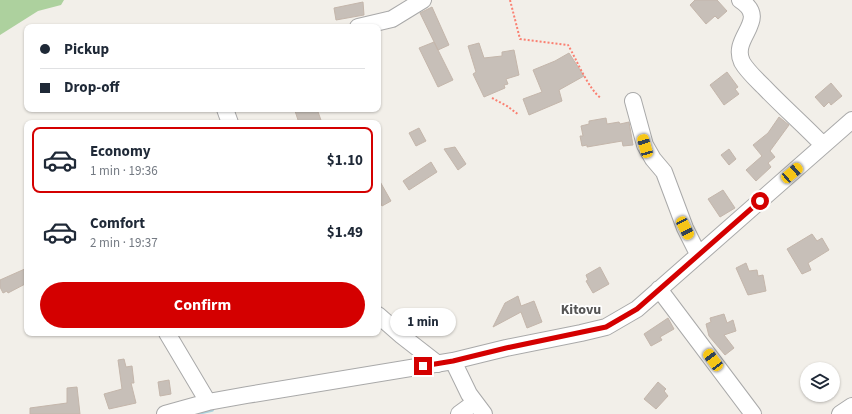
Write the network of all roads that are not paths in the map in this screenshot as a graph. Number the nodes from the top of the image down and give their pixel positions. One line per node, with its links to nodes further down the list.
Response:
1 (423, 0): 3 (street)
2 (740, 0): 6 (street)
3 (371, 24)
4 (633, 101): 7 (street)
5 (852, 120): 6 (street)
6 (823, 145): 7 (street)
7 (698, 254): 8 (street)
8 (660, 289): 11 (street); 17 (street)
9 (381, 318): 11 (street)
10 (169, 336): 12 (street)
11 (446, 362): 12 (street); 14 (street)
12 (208, 402): 15 (street)
13 (852, 406): 18 (street)
14 (479, 409): 16 (street)
15 (165, 414)
16 (459, 414)
17 (753, 414)
18 (840, 414)

